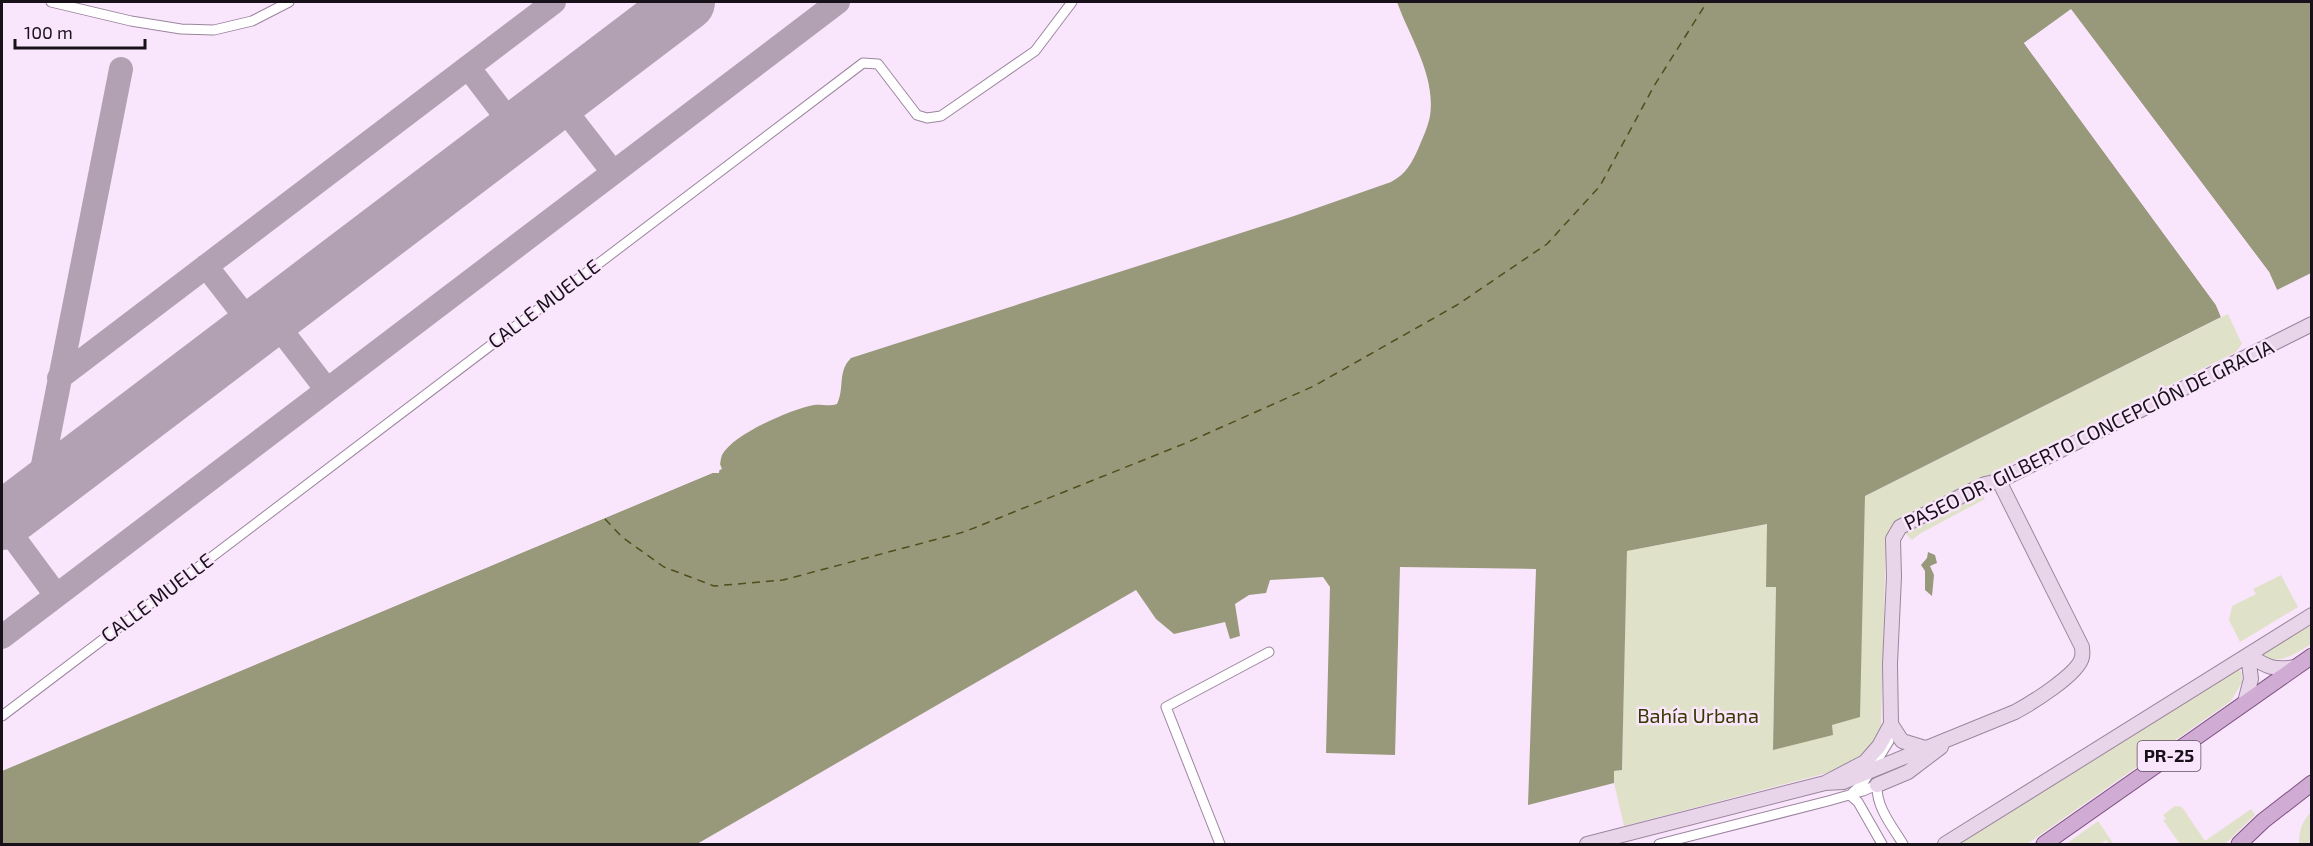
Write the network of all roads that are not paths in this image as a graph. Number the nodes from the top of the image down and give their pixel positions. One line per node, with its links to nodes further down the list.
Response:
1 (51, 2): 2 (street)
2 (289, 2)
3 (1072, 2): 12 (street, CALLE MUELLE)
4 (2312, 324): 5 (main road, PASEO DR. GILBERTO CONCEPCIÓN DE GRACIA)
5 (1999, 481): 13 (main road, PASEO DR. GILBERTO CONCEPCIÓN DE GRACIA); 14 (main road)
6 (2312, 615): 8 (main road)
7 (1269, 652): 21 (street)
8 (2248, 655): 10 (main road); 11 (main road); 26 (main road)
9 (2312, 656): 10 (main road, PR-25)
10 (2295, 667): 11 (main road, PR-25)
11 (2245, 702): 27 (main road, PR-25)
12 (2, 716)
13 (1891, 724): 15 (main road); 16 (street); 17 (main road)
14 (1954, 737): 15 (main road); 19 (main road)
15 (1925, 748): 16 (main road)
16 (1870, 772): 17 (main road); 20 (street)
17 (1825, 783): 22 (main road)
18 (2312, 783): 28 (main road)
19 (1877, 785): 20 (street); 25 (street)
20 (1850, 795): 23 (street); 24 (street)
21 (1220, 844)
22 (1587, 844)
23 (1659, 844)
24 (1882, 844)
25 (1903, 844)
26 (1945, 844)
27 (2044, 844)
28 (2239, 844)

